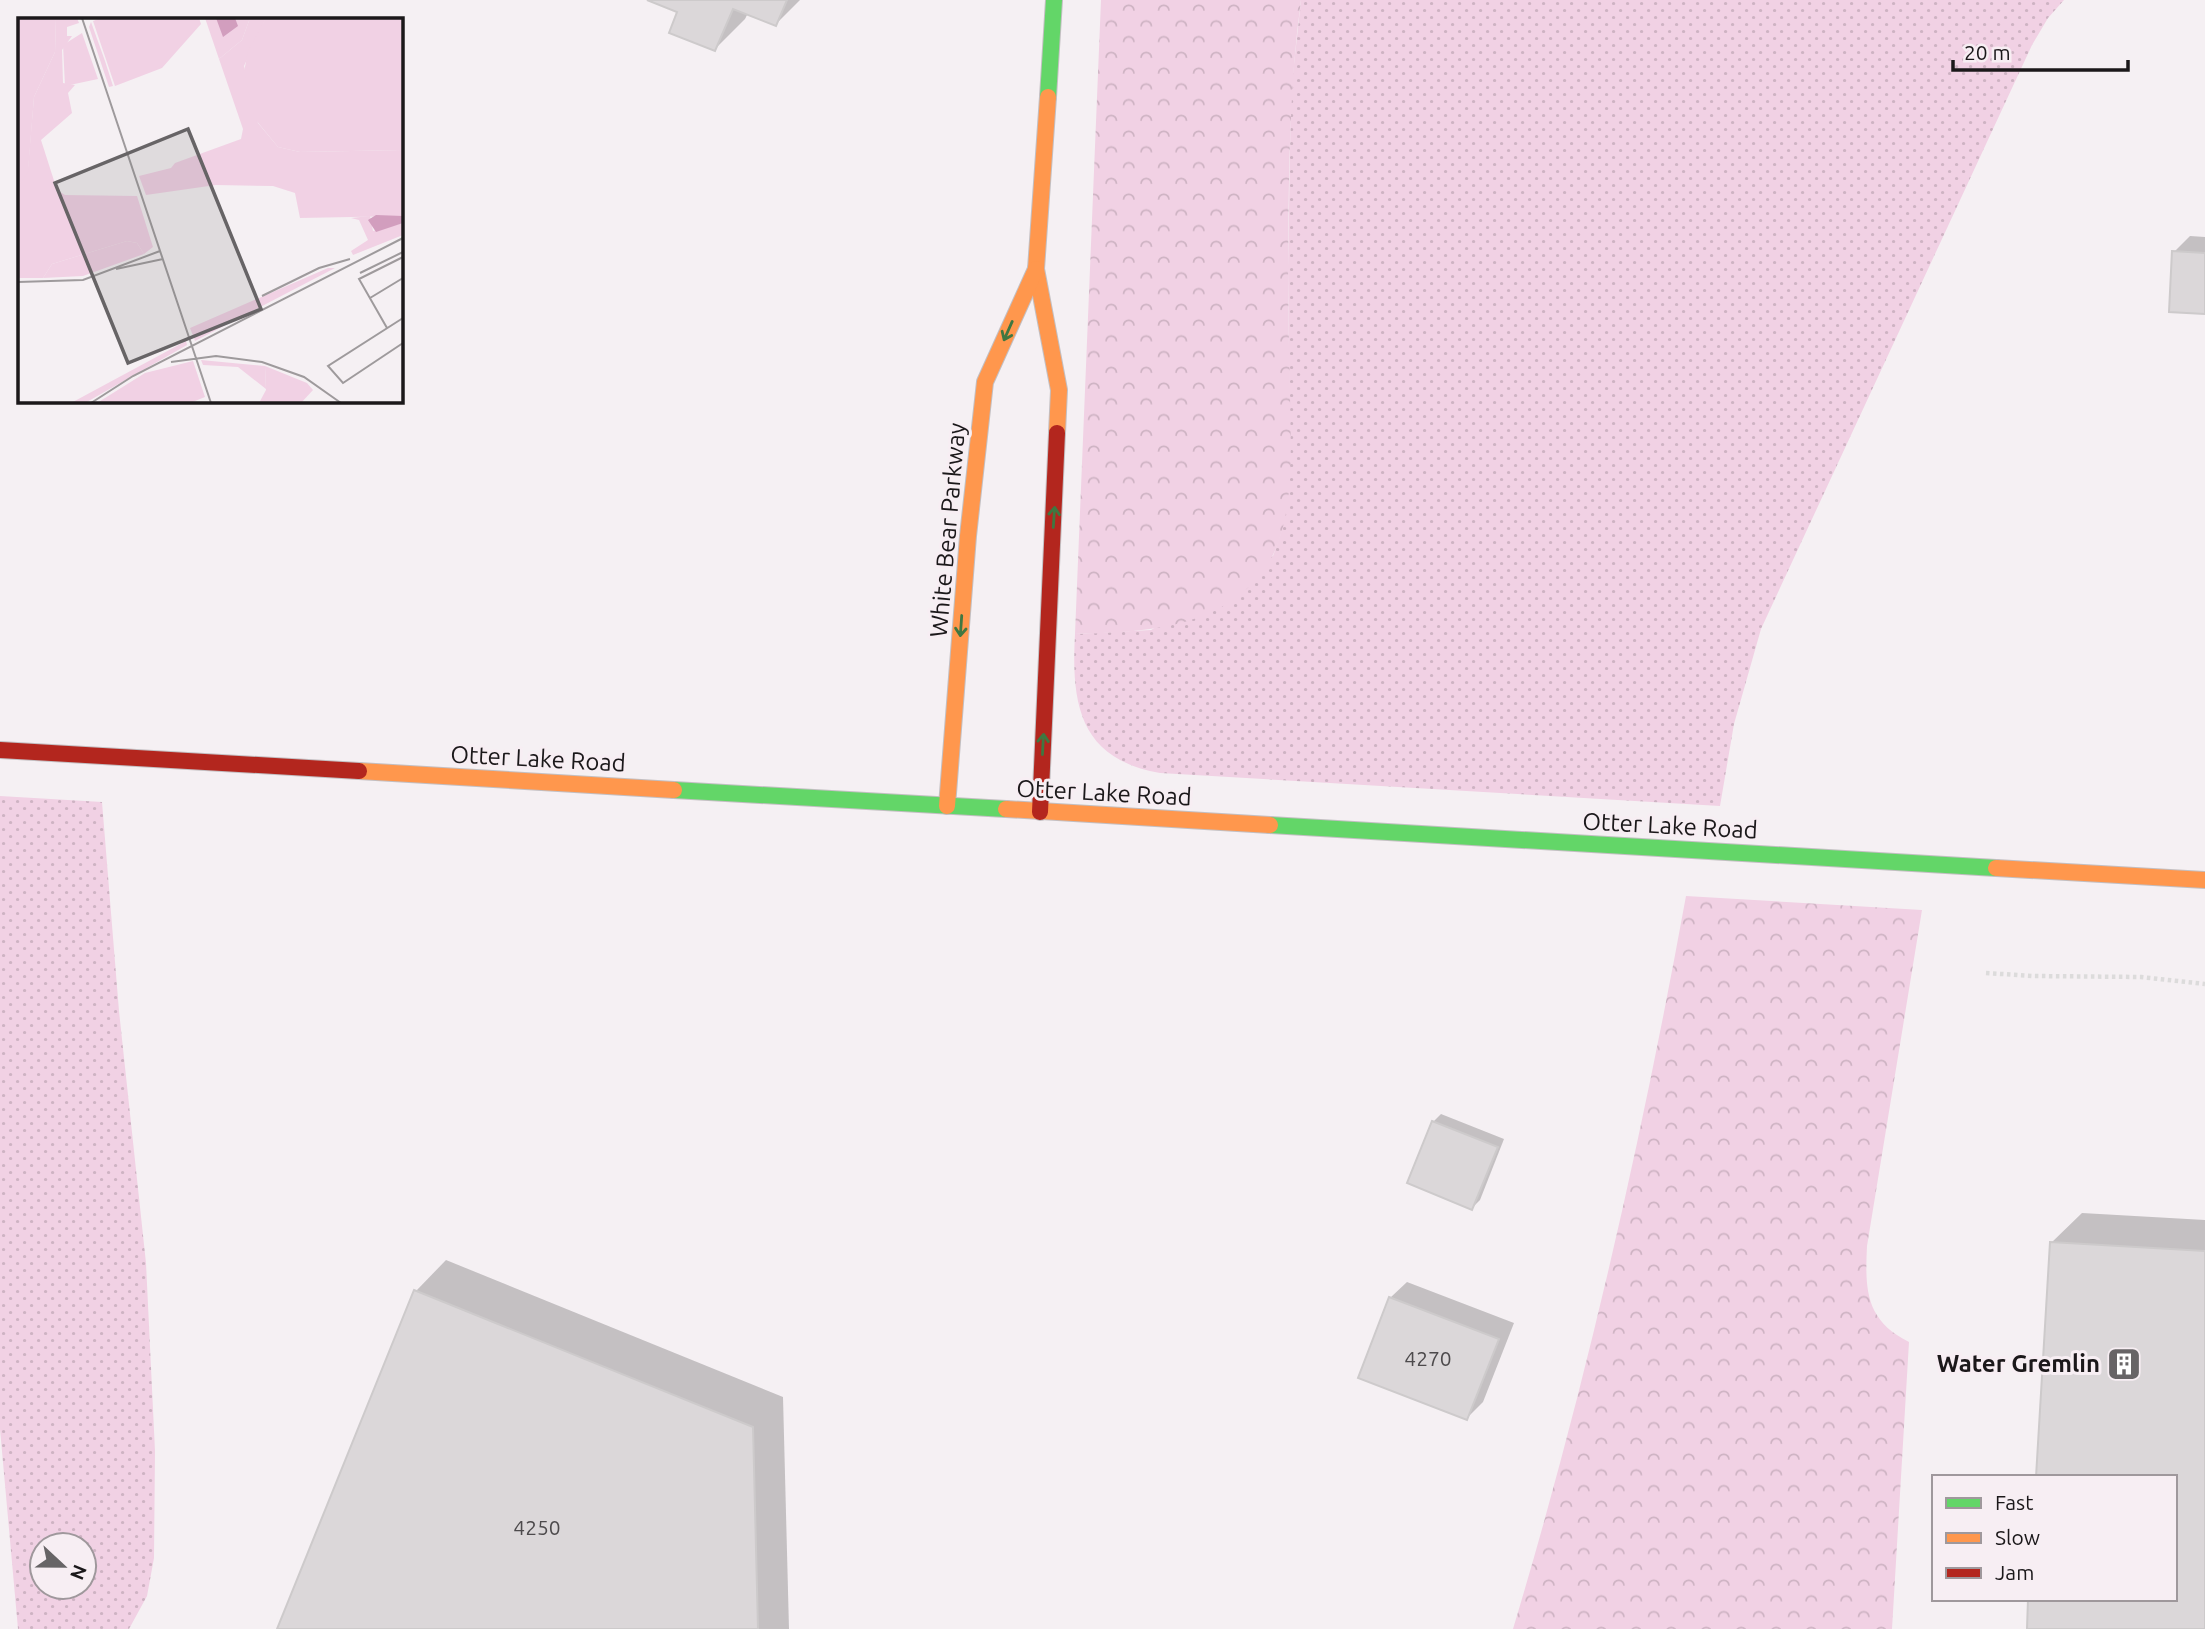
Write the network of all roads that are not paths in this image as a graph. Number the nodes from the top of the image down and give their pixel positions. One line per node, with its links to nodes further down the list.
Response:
1 (1054, 0): 2 (street, White Bear Parkway)
2 (1036, 269): 4 (street, White Bear Parkway, one-way to 4); 5 (street, White Bear Parkway, one-way to 2)
3 (0, 750): 4 (street, Otter Lake Road)
4 (947, 806): 5 (street, Otter Lake Road)
5 (1040, 812): 6 (street, Otter Lake Road)
6 (2205, 880)

